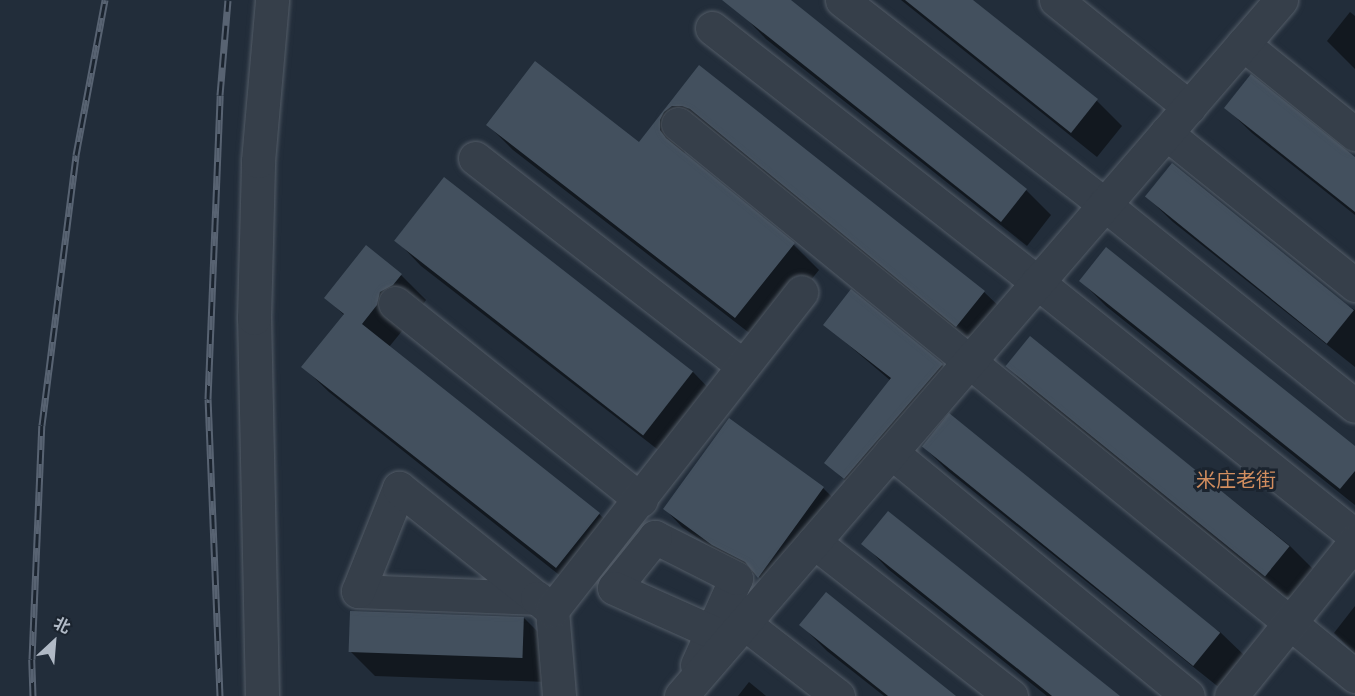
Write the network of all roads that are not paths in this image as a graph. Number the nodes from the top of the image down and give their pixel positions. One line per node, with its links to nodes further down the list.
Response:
1 (272, 0): 31 (street)
2 (842, 0): 12 (street)
3 (1056, 0): 7 (street)
4 (1281, 0): 6 (street)
5 (712, 28): 13 (street)
6 (1243, 44): 7 (street); 10 (street)
7 (1189, 107): 9 (street)
8 (678, 124): 17 (street)
9 (1166, 133): 12 (street); 14 (street)
10 (1355, 134)
11 (475, 158): 18 (street)
12 (1104, 204): 13 (street); 19 (street)
13 (1037, 282): 17 (street); 22 (street)
14 (1355, 285)
15 (801, 292): 18 (street)
16 (394, 303): 21 (street)
17 (969, 362): 20 (street); 27 (street)
18 (743, 366): 21 (street)
19 (1355, 406)
20 (891, 452): 23 (street); 35 (street)
21 (640, 500): 25 (street)
22 (1355, 536)
23 (814, 542): 26 (street); 34 (street)
24 (1355, 542): 27 (street)
25 (545, 604): 25 (street); 32 (street)
26 (744, 623): 30 (street); 33 (street)
27 (1289, 624): 29 (street); 36 (street)
28 (710, 631): 30 (street)
29 (1355, 676)
30 (684, 692)
31 (262, 696)
32 (559, 696)
33 (838, 696)
34 (1011, 696)
35 (1188, 696)
36 (1231, 696)

